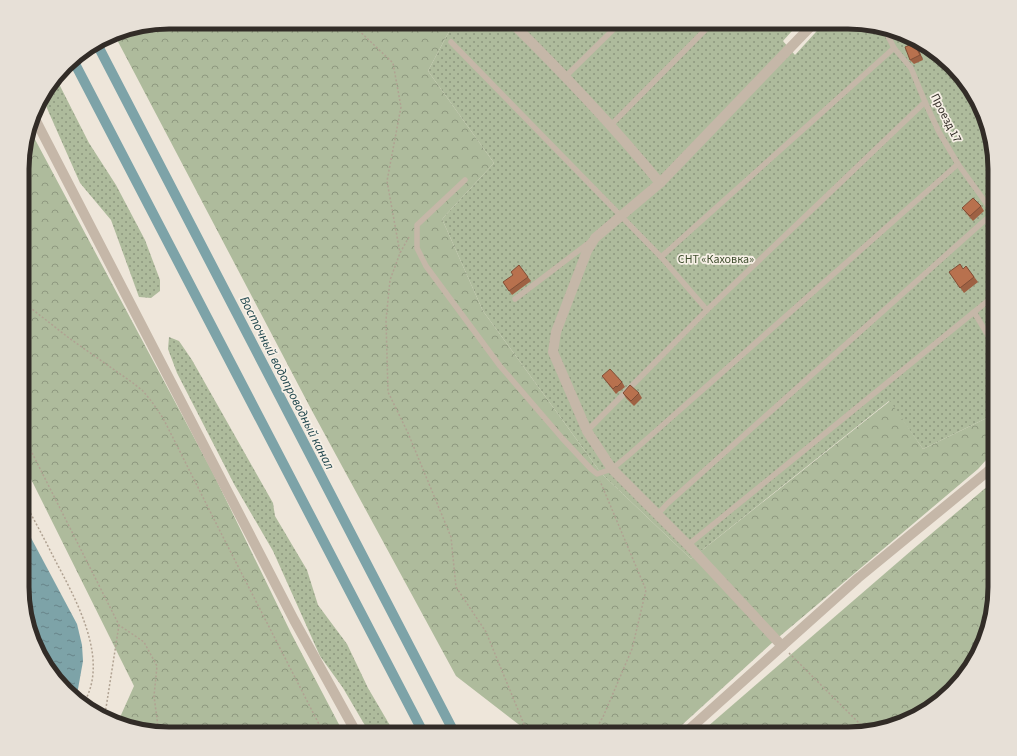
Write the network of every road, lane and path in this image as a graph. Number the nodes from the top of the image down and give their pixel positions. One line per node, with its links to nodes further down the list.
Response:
1 (357, 29): 21 (path)
2 (614, 29): 9 (lane)
3 (706, 29): 12 (lane)
4 (808, 29): 15 (street)
5 (519, 30): 9 (street)
6 (887, 35): 8 (lane, Проезд 17)
7 (450, 42): 17 (lane)
8 (894, 48): 10 (lane, Проезд 17); 22 (lane)
9 (565, 77): 12 (street)
10 (925, 102): 13 (lane, Проезд 17); 26 (lane)
11 (37, 122): 45 (street)
12 (611, 126): 15 (street)
13 (958, 164): 16 (lane, Проезд 17); 31 (lane)
14 (465, 180): 19 (lane)
15 (660, 183): 17 (street)
16 (988, 206)
17 (621, 216): 20 (street); 22 (lane)
18 (988, 219): 36 (lane)
19 (417, 225): 21 (path); 34 (lane)
20 (595, 238): 23 (lane); 29 (street)
21 (400, 253): 46 (path)
22 (661, 257): 26 (lane)
23 (515, 299)
24 (988, 301): 27 (lane)
25 (29, 307): 44 (path)
26 (707, 310): 29 (lane)
27 (974, 312): 28 (lane); 37 (lane)
28 (988, 335)
29 (587, 431): 31 (street)
30 (29, 447): 38 (path)
31 (612, 469): 34 (lane); 36 (street)
32 (988, 469): 33 (lane)
33 (987, 472): 39 (street)
34 (598, 474): 47 (path)
35 (29, 512): 40 (path)
36 (657, 515): 37 (street)
37 (688, 545): 39 (street)
38 (119, 625): 41 (path); 43 (path)
39 (782, 646): 42 (path); 48 (street)
40 (86, 699)
41 (105, 711)
42 (862, 726)
43 (158, 727)
44 (320, 727)
45 (353, 727)
46 (525, 727)
47 (598, 727)
48 (692, 727)

